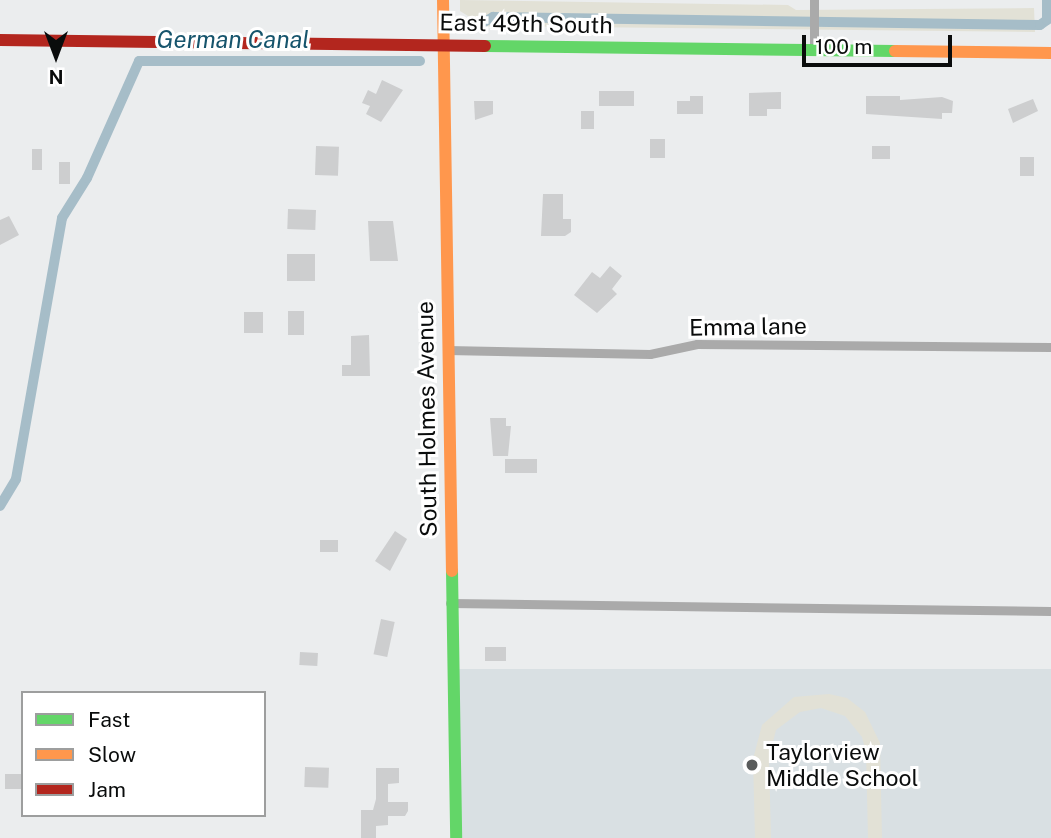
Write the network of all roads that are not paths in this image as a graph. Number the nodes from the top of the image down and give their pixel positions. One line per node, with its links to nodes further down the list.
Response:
1 (443, 0): 4 (street, South Holmes Avenue)
2 (814, 0): 5 (street)
3 (0, 40): 4 (street, East 49th South)
4 (444, 44): 5 (street, East 49th South); 8 (street, South Holmes Avenue)
5 (814, 49): 6 (street, East 49th South)
6 (1051, 53)
7 (1051, 347): 8 (street, Emma lane)
8 (447, 350): 9 (street, South Holmes Avenue)
9 (450, 603): 10 (street); 11 (street, South Holmes Avenue)
10 (1051, 611)
11 (456, 838)

